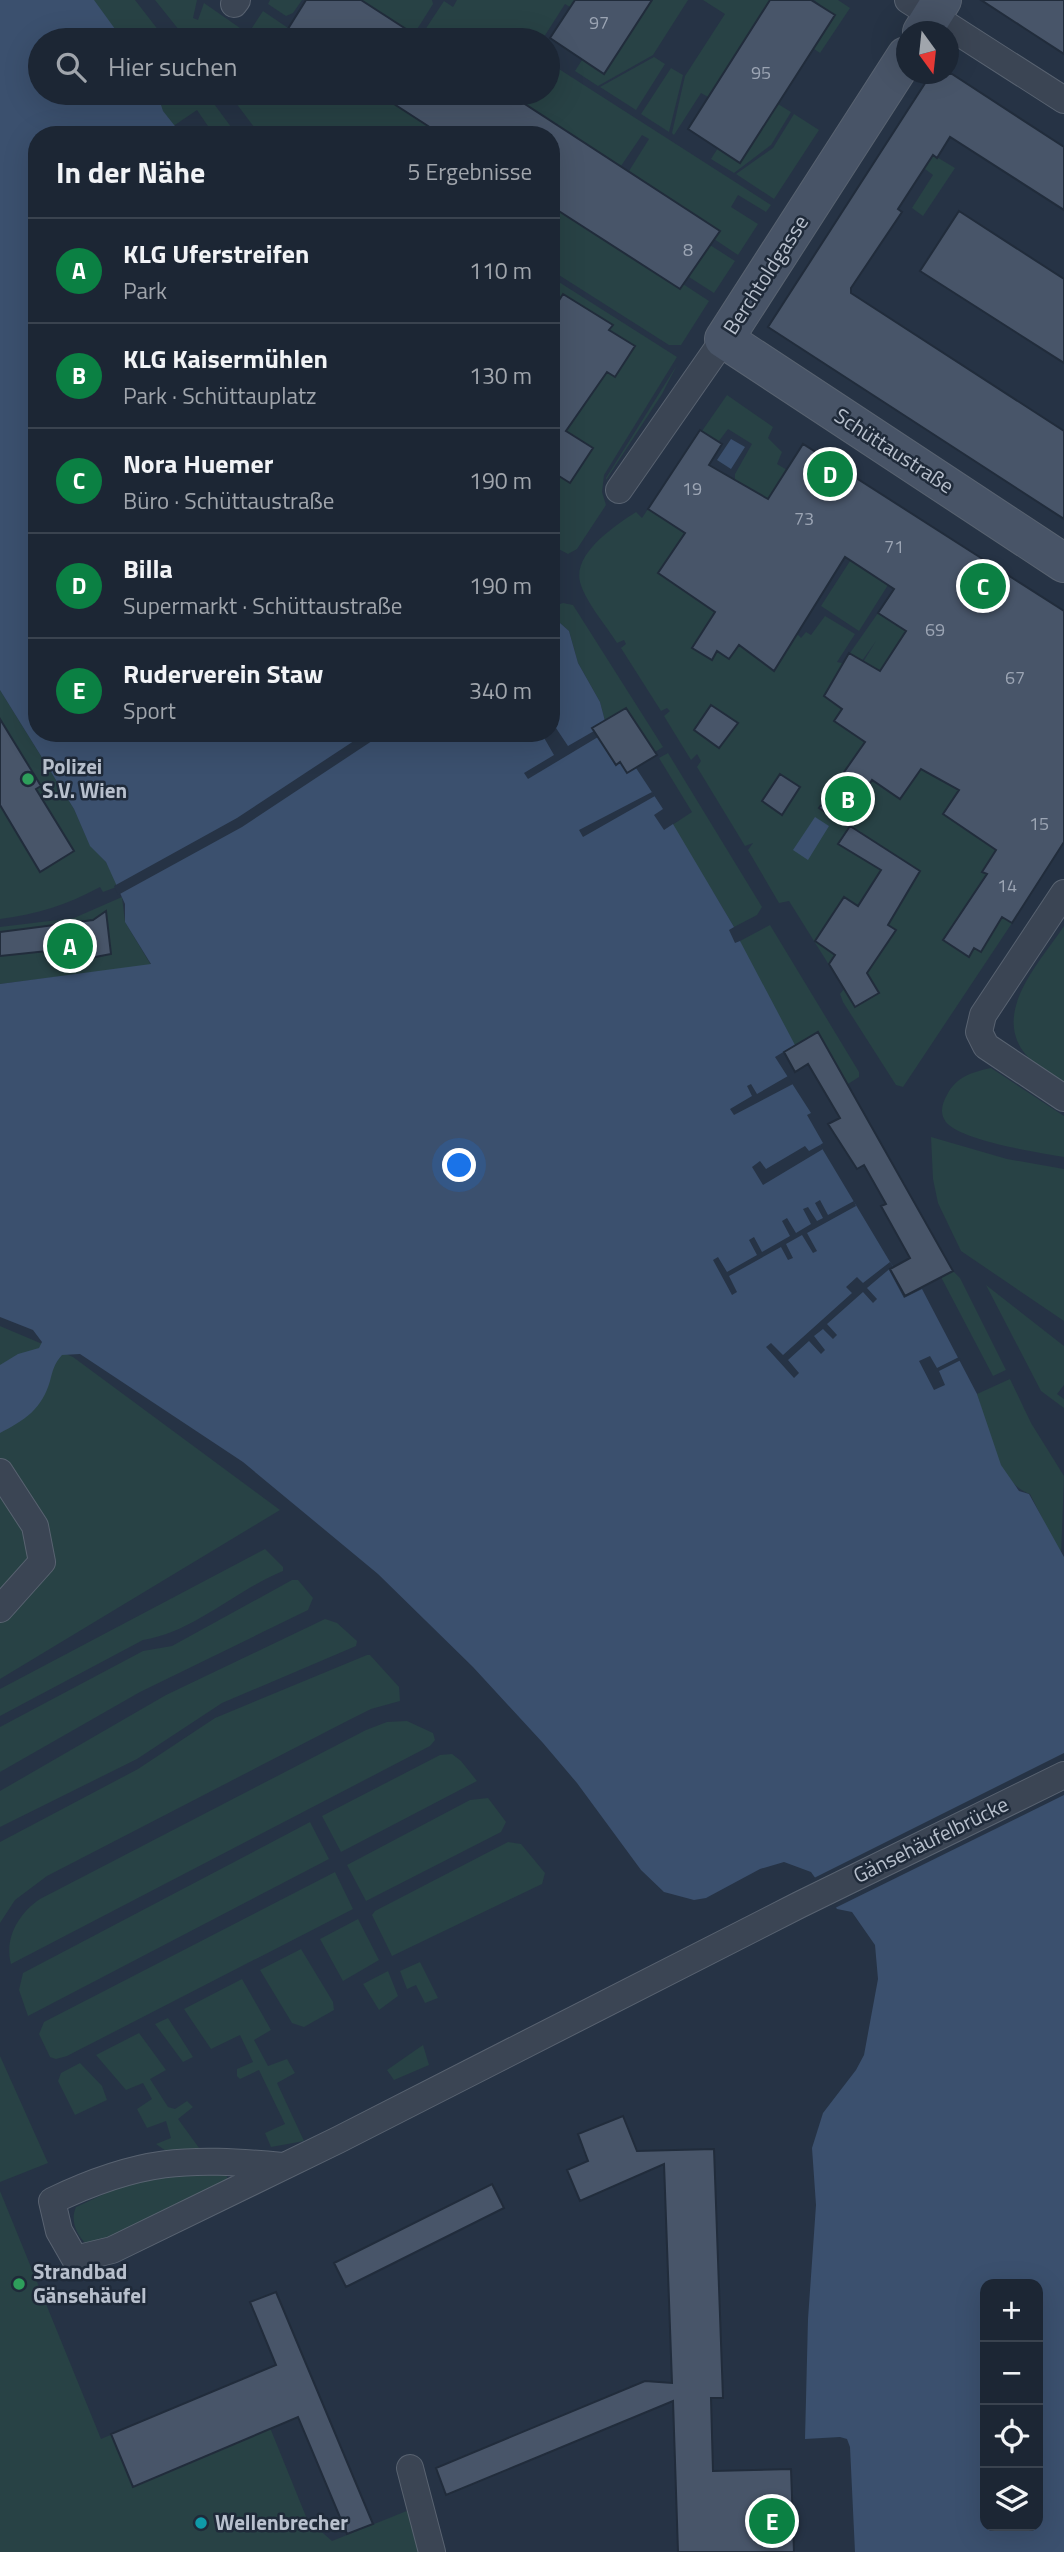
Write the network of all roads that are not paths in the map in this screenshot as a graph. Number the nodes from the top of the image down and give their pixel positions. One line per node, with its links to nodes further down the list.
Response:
1 (926, 12): 3 (street)
2 (896, 72): 4 (street, Berchtoldgasse)
3 (1064, 100)
4 (724, 339): 5 (street, Berchtoldgasse); 6 (street, Schüttaustraße)
5 (619, 490)
6 (1064, 563)
7 (1064, 893): 8 (street)
8 (1064, 1098)
9 (0, 1472): 10 (street)
10 (0, 1609)
11 (1064, 1775): 12 (street, Gänsehäufelbrücke)
12 (282, 2166): 12 (street, Gänsehäufelbrücke)
13 (410, 2468): 14 (street)
14 (432, 2552)

